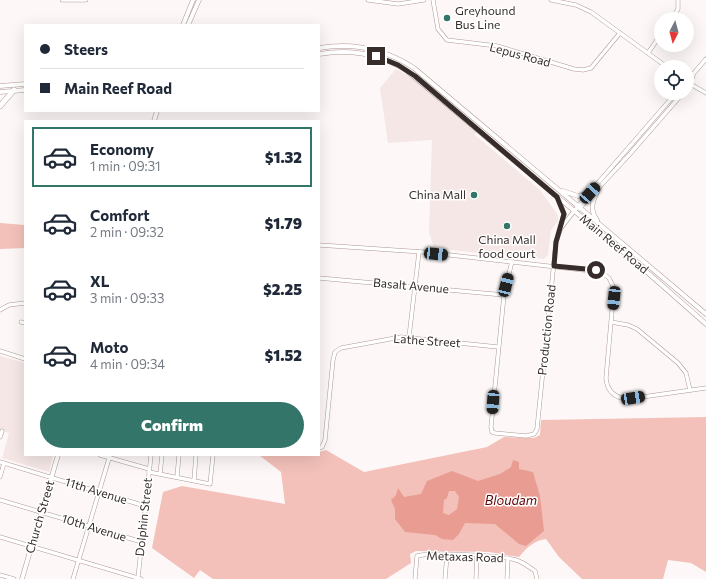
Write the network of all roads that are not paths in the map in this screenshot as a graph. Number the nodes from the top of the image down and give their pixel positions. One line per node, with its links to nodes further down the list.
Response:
1 (62, 0): 2 (street)
2 (86, 0)
3 (193, 0): 11 (main road)
4 (199, 0): 12 (main road)
5 (368, 0): 6 (street)
6 (424, 0)
7 (433, 0): 13 (street, Lepus Road)
8 (551, 0): 13 (street)
9 (678, 0): 10 (street)
10 (676, 12)
11 (183, 24)
12 (188, 24)
13 (620, 33): 16 (street)
14 (654, 44): 16 (street)
15 (320, 48): 31 (main road, Main Reef Road)
16 (648, 53): 19 (street)
17 (320, 54): 34 (main road, Main Reef Road)
18 (706, 59): 20 (street)
19 (658, 60)
20 (694, 75)
21 (24, 84): 22 (main road)
22 (0, 86)
23 (694, 87): 27 (street)
24 (14, 90): 25 (main road); 26 (main road); 30 (highway)
25 (24, 90)
26 (0, 92)
27 (706, 93)
28 (670, 100): 33 (street)
29 (676, 100): 32 (street)
30 (0, 106)
31 (550, 182): 33 (main road); 35 (main road, Main Reef Road)
32 (600, 186): 35 (street); 37 (main road)
33 (590, 193): 35 (street)
34 (557, 197): 36 (main road, Main Reef Road); 38 (main road)
35 (579, 207): 36 (street, Production Road); 37 (main road, Main Reef Road)
36 (574, 212): 38 (street, Production Road); 50 (main road, Main Reef Road)
37 (600, 224): 48 (main road, Main Reef Road)
38 (561, 228): 42 (street, Production Road)
39 (320, 245): 40 (street)
40 (419, 252): 41 (street); 44 (street)
41 (512, 262): 42 (street); 45 (street)
42 (554, 266): 49 (street); 52 (street, Production Road)
43 (320, 278): 44 (street, Basalt Avenue)
44 (416, 286): 45 (street, Basalt Avenue); 51 (street)
45 (504, 295): 52 (street)
46 (24, 303): 47 (street)
47 (0, 310)
48 (706, 314)
49 (611, 322): 56 (street); 56 (street)
50 (706, 324)
51 (409, 337): 52 (street, Lathe Street); 59 (street, Lathe Street)
52 (498, 347)
53 (0, 351): 54 (street)
54 (24, 359)
55 (706, 388): 56 (street)
56 (690, 390)
57 (2, 431): 58 (street)
58 (0, 437)
59 (321, 448)
60 (58, 456): 72 (main road, Church Street)
61 (109, 456): 68 (street); 74 (street)
62 (151, 456): 68 (street, Dolphin Street)
63 (162, 456): 69 (street)
64 (179, 456): 71 (street)
65 (196, 456): 73 (street)
66 (213, 456): 73 (street)
67 (2, 463): 70 (street); 72 (street, 11th Avenue)
68 (149, 470): 69 (street); 76 (street, Dolphin Street)
69 (160, 474): 71 (street)
70 (0, 477)
71 (177, 477): 73 (street)
72 (51, 478): 74 (street, 11th Avenue); 77 (main road, Church Street)
73 (194, 480)
74 (99, 492): 76 (street, 11th Avenue); 78 (street)
75 (0, 500): 77 (street, 10th Avenue)
76 (145, 506): 80 (street, Dolphin Street)
77 (41, 512): 78 (street, 10th Avenue); 81 (main road, Church Street)
78 (88, 526): 80 (street, 10th Avenue); 85 (street)
79 (0, 537): 81 (street)
80 (142, 542): 88 (street, Dolphin Street)
81 (31, 546): 85 (street); 90 (main road, Church Street)
82 (447, 555): 83 (street, Metaxas Road); 93 (street, Metaxas Road); 94 (street)
83 (478, 556): 84 (street, Metaxas Road); 95 (street)
84 (508, 558): 96 (street); 97 (street, Metaxas Road)
85 (78, 560): 86 (street); 91 (street)
86 (124, 574): 88 (street); 92 (street)
87 (0, 575): 89 (street)
88 (140, 578)
89 (14, 579)
90 (22, 579)
91 (73, 579)
92 (123, 579)
93 (415, 579)
94 (445, 579)
95 (476, 579)
96 (507, 579)
97 (537, 579)

